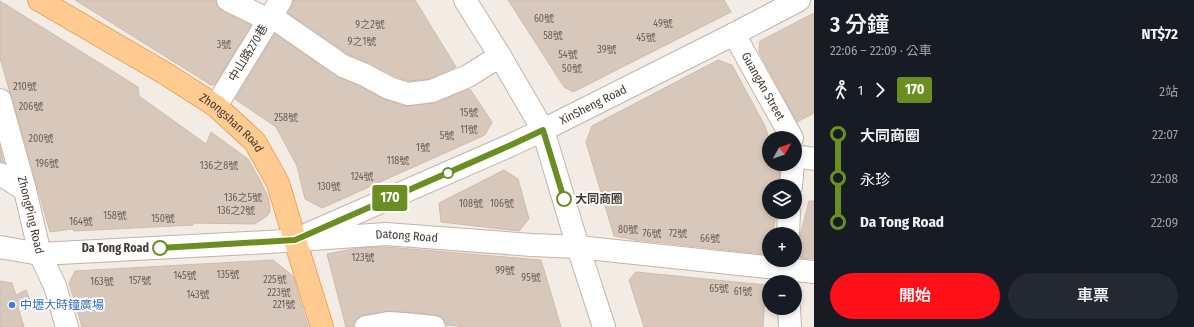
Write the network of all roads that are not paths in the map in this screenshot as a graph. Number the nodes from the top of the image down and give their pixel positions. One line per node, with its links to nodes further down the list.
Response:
1 (39, 0): 10 (main road, Zhongshan Road)
2 (228, 0): 6 (street)
3 (281, 0): 6 (street, 中山路270巷)
4 (465, 0): 8 (street)
5 (799, 0): 7 (street, XinSheng Road)
6 (269, 20): 8 (street); 10 (street, 中山路270巷)
7 (734, 34): 11 (street, XinSheng Road); 12 (street, GuangAn Street)
8 (500, 56): 11 (street)
9 (0, 100): 16 (street, ZhongPing Road)
10 (216, 106): 17 (main road, Zhongshan Road)
11 (543, 130): 17 (street, XinSheng Road); 19 (street)
12 (788, 131)
13 (802, 157): 14 (street)
14 (814, 159)
15 (0, 174): 16 (street)
16 (25, 190): 20 (street, ZhongPing Road)
17 (295, 240): 19 (street, Datong Road); 20 (street, Datong Road); 25 (main road, Zhongshan Road)
18 (0, 246): 20 (street, Datong Road)
19 (578, 247): 21 (street, Datong Road); 28 (street)
20 (40, 254): 24 (street, ZhongPing Road)
21 (786, 270): 22 (street, Datong Road)
22 (814, 272)
23 (789, 315): 29 (street)
24 (67, 327)
25 (322, 327)
26 (366, 327): 27 (street)
27 (434, 327)
28 (604, 327)
29 (790, 327)

